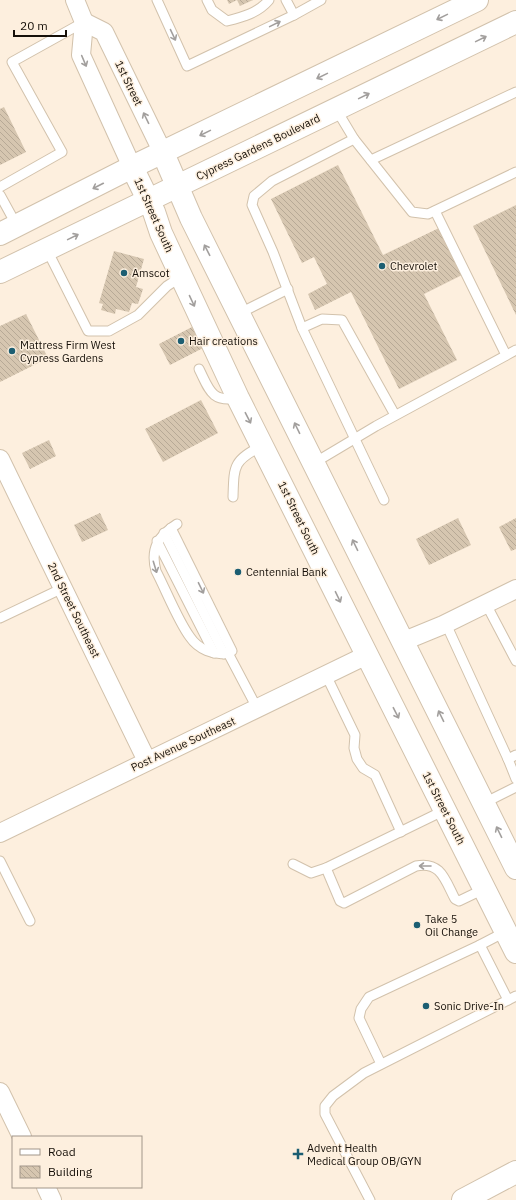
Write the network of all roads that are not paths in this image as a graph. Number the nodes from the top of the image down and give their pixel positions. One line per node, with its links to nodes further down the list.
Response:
1 (75, 0): 9 (street)
2 (157, 0): 8 (lane, one-way to 8)
3 (207, 0): 4 (lane)
4 (269, 0)
5 (286, 0): 8 (lane)
6 (321, 0): 8 (lane)
7 (477, 0): 14 (main road, one-way to 14)
8 (294, 14)
9 (84, 22): 14 (street, 1st Street, one-way to 9); 16 (street, one-way to 16); 18 (lane)
10 (516, 22): 12 (main road, Cypress Gardens Boulevard, one-way to 10)
11 (516, 92): 15 (lane)
12 (336, 109): 13 (lane); 19 (main road, Cypress Gardens Boulevard)
13 (354, 139): 15 (lane); 27 (lane)
14 (163, 153): 16 (main road); 19 (main road)
15 (371, 160): 22 (lane)
16 (132, 167): 21 (main road, 1st Street South); 23 (main road, one-way to 23)
17 (516, 172): 22 (lane)
18 (0, 186)
19 (178, 186): 21 (main road, Cypress Gardens Boulevard); 28 (main road, one-way to 19)
20 (0, 195): 23 (lane)
21 (149, 201): 24 (main road, Cypress Gardens Boulevard, one-way to 21); 26 (main road, 1st Street South)
22 (435, 211): 31 (lane)
23 (8, 230)
24 (47, 250): 25 (main road, Cypress Gardens Boulevard); 26 (lane)
25 (0, 272)
26 (181, 277): 33 (main road, 1st Street South, one-way to 33)
27 (288, 289): 28 (lane); 29 (lane)
28 (240, 314): 38 (main road, one-way to 28)
29 (302, 328): 34 (lane); 35 (lane)
30 (516, 350): 31 (lane)
31 (506, 355): 34 (lane)
32 (199, 369): 33 (lane)
33 (238, 398): 36 (main road, 1st Street South, one-way to 36)
34 (395, 415): 35 (lane)
35 (355, 440): 38 (lane); 40 (lane)
36 (262, 445): 39 (lane); 50 (main road, 1st Street South, one-way to 50)
37 (0, 459): 42 (street, 2nd Street Southeast)
38 (314, 463): 47 (main road, one-way to 38)
39 (233, 497)
40 (384, 500)
41 (157, 542): 48 (lane, one-way to 48); 49 (lane); 49 (lane, one-way to 49)
42 (64, 588): 45 (lane); 55 (street, 2nd Street Southeast)
43 (516, 589): 44 (street)
44 (486, 604): 46 (street); 51 (lane)
45 (0, 618)
46 (446, 624): 47 (street); 54 (lane)
47 (404, 641): 58 (main road, one-way to 47)
48 (228, 652): 49 (lane); 53 (lane)
49 (214, 653)
50 (367, 655): 52 (street, Post Avenue Southeast); 59 (main road, 1st Street South, one-way to 59)
51 (516, 661)
52 (326, 675): 53 (street, Post Avenue Southeast); 60 (lane)
53 (257, 708): 55 (street, Post Avenue Southeast)
54 (512, 757): 56 (lane)
55 (147, 761): 61 (street, Post Avenue Southeast)
56 (516, 779)
57 (516, 787): 58 (lane)
58 (484, 803): 65 (main road, one-way to 58)
59 (445, 810): 60 (lane); 66 (main road, 1st Street South)
60 (401, 832): 64 (lane)
61 (0, 833)
62 (0, 861): 67 (lane)
63 (293, 864): 64 (lane)
64 (326, 868): 66 (lane, one-way to 64)
65 (516, 868)
66 (484, 889): 68 (main road, 1st Street South)
67 (30, 921)
68 (511, 932): 69 (lane); 70 (main road, 1st Street South)
69 (480, 945): 71 (lane); 72 (lane)
70 (516, 952)
71 (512, 998): 72 (lane)
72 (381, 1064): 78 (lane)
73 (0, 1092): 74 (street)
74 (22, 1136)
75 (516, 1172): 79 (main road)
76 (46, 1188): 77 (street)
77 (52, 1200)
78 (370, 1200)
79 (463, 1200)

